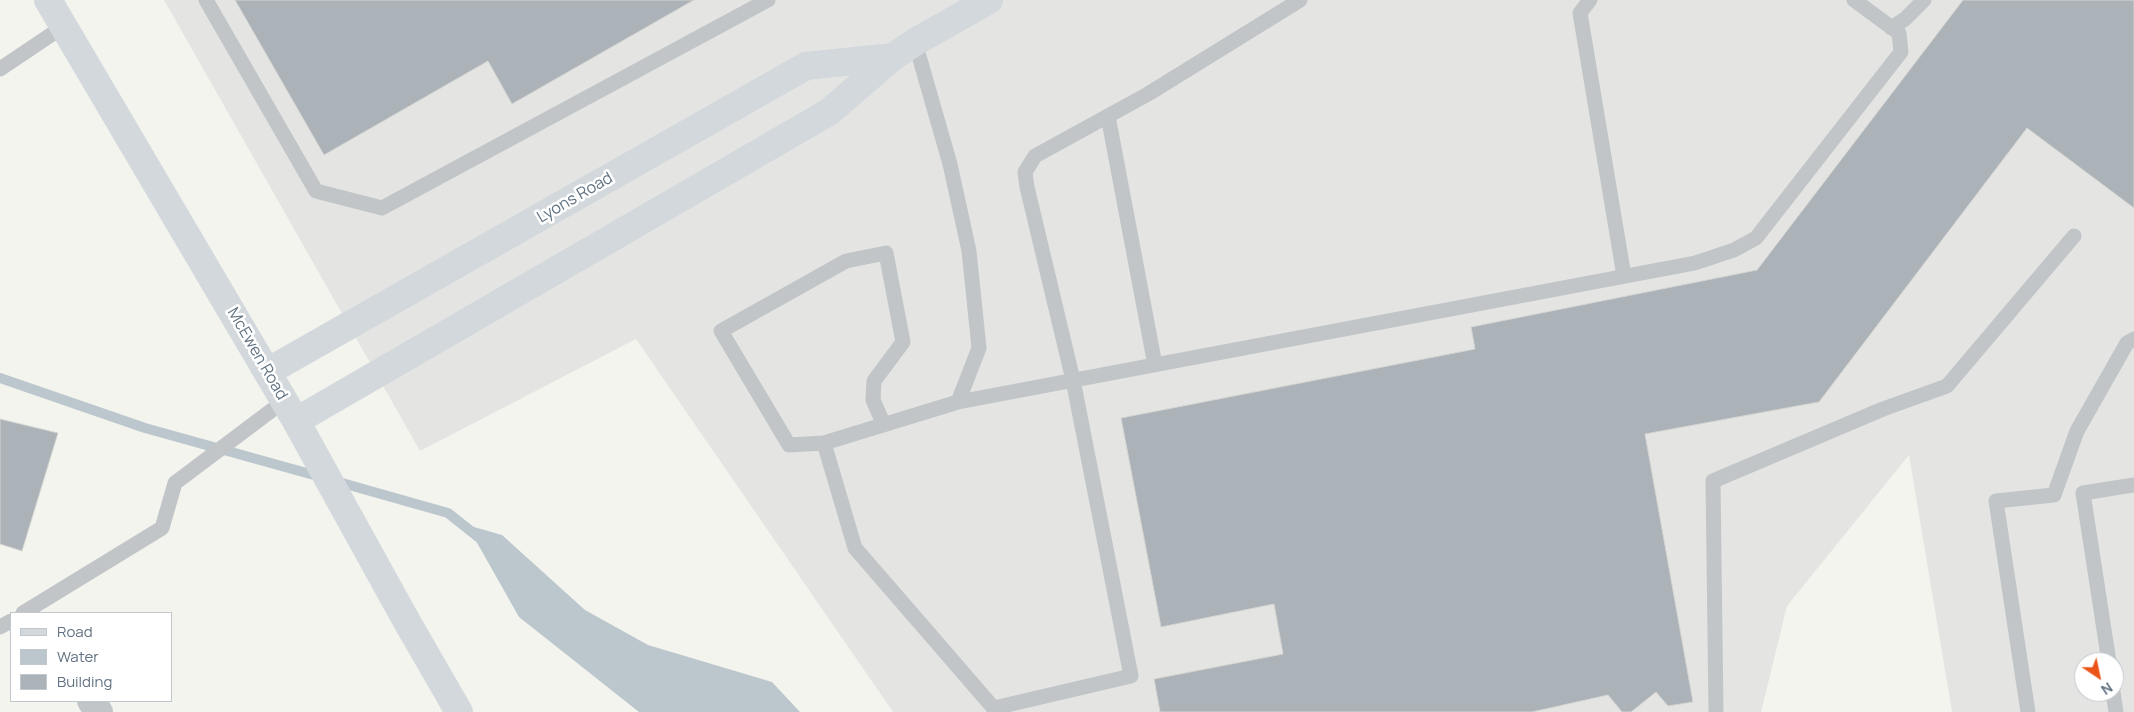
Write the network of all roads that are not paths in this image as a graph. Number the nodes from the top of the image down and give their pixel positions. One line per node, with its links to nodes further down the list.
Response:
1 (48, 0): 9 (street, McEwen Road)
2 (206, 0): 3 (lane)
3 (768, 0)
4 (989, 0): 11 (street, Lyons Road)
5 (1300, 0): 13 (lane)
6 (1590, 0): 15 (lane)
7 (1854, 0): 10 (lane)
8 (1924, 0): 10 (lane)
9 (64, 26): 12 (lane); 18 (street, McEwen Road)
10 (1891, 28): 15 (lane)
11 (904, 50): 18 (street, Lyons Road); 20 (lane); 21 (street, Lyons Road)
12 (0, 69)
13 (1108, 116): 17 (lane); 19 (lane)
14 (2074, 236): 33 (lane)
15 (1624, 276): 17 (lane)
16 (2134, 339): 26 (lane)
17 (1155, 364): 19 (lane)
18 (267, 372): 21 (street, McEwen Road)
19 (1073, 380): 20 (lane); 30 (lane)
20 (958, 402): 22 (lane)
21 (290, 411): 27 (lane); 32 (street, McEwen Road)
22 (884, 425): 23 (lane); 23 (lane)
23 (824, 443): 30 (lane)
24 (2134, 485): 25 (lane)
25 (2083, 492): 26 (lane); 28 (lane)
26 (2054, 495): 34 (lane)
27 (25, 612)
28 (2107, 652)
29 (92, 702): 31 (street)
30 (996, 710)
31 (100, 712)
32 (459, 712)
33 (1716, 712)
34 (2028, 712)

